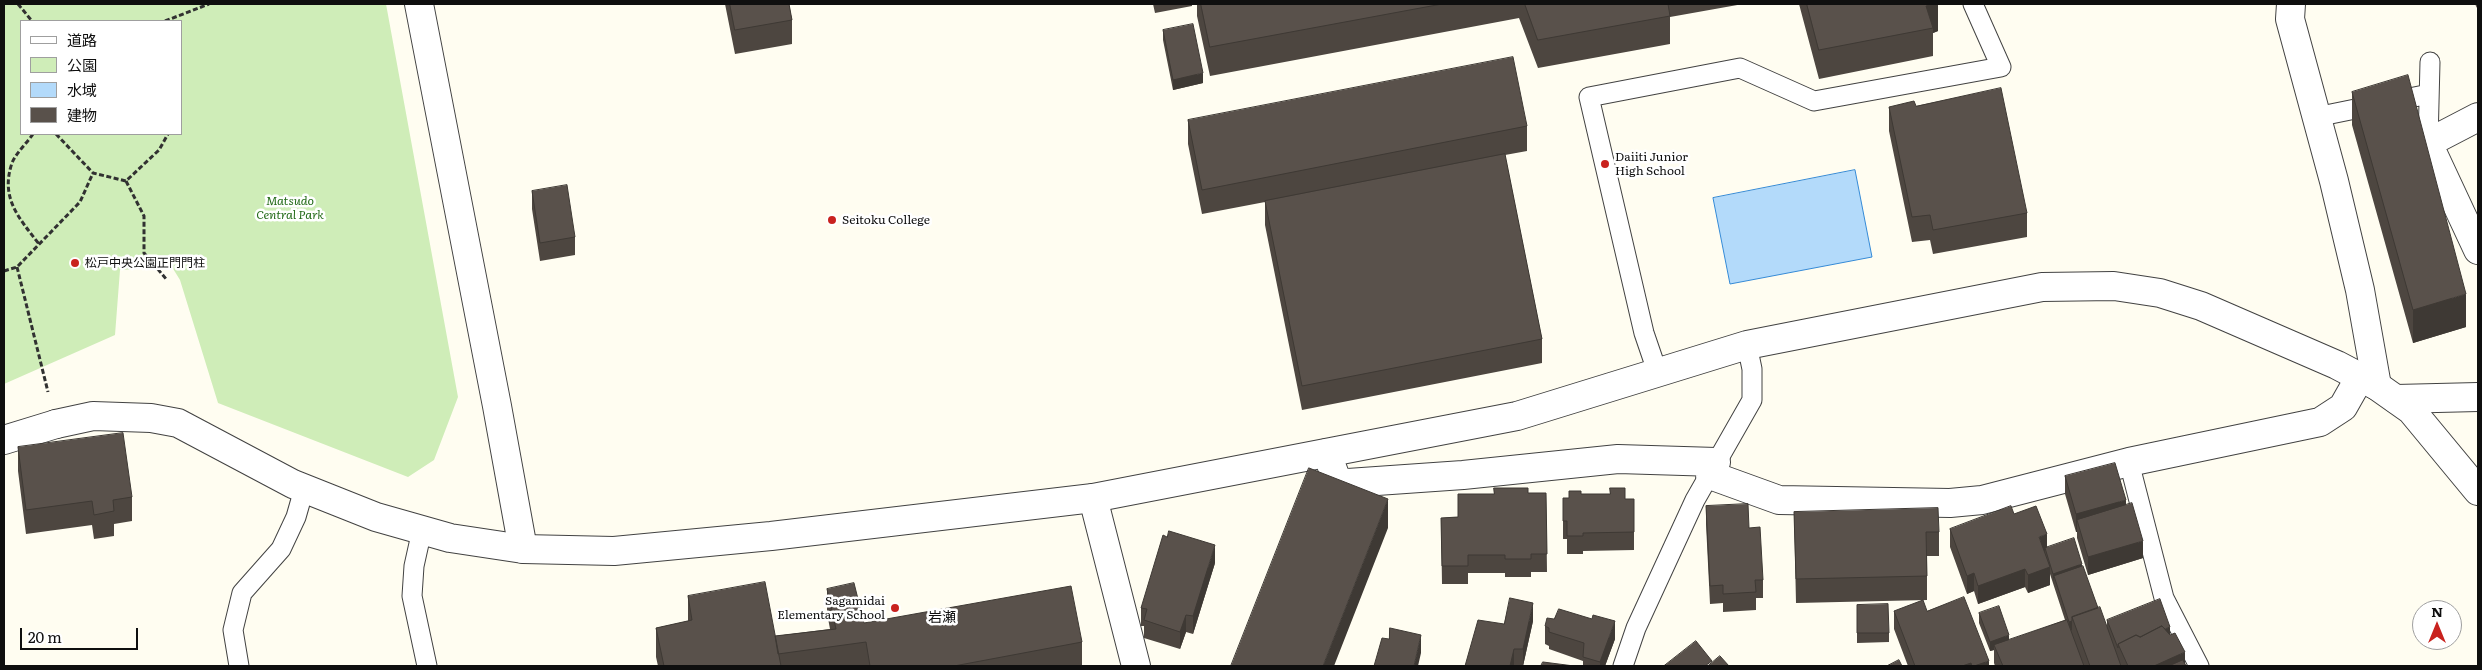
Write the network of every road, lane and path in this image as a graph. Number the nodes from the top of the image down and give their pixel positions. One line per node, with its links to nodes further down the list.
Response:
1 (18, 4): 6 (path)
2 (209, 4): 7 (path)
3 (419, 4): 36 (street)
4 (1973, 4): 24 (lane)
5 (2291, 4): 10 (street)
6 (31, 20)
7 (168, 20)
8 (2430, 62): 9 (lane)
9 (2429, 94): 10 (lane); 15 (lane)
10 (2316, 117): 25 (street)
11 (2478, 117): 15 (street)
12 (32, 135): 18 (path)
13 (57, 135): 16 (path)
14 (167, 135): 17 (path)
15 (2428, 143): 19 (street)
16 (93, 173): 17 (path); 18 (path)
17 (126, 181): 22 (path)
18 (39, 244): 20 (path)
19 (2478, 250)
20 (17, 267): 21 (path); 27 (path)
21 (4, 271)
22 (167, 280)
23 (1747, 345): 24 (street); 25 (street); 31 (lane)
24 (1658, 374): 29 (street)
25 (2378, 387): 26 (street); 30 (street); 33 (street)
26 (2478, 398)
27 (56, 424): 28 (street); 32 (street)
28 (4, 440)
29 (1327, 453): 31 (street); 34 (street)
30 (2129, 462): 31 (street); 41 (lane)
31 (1713, 469): 40 (lane)
32 (304, 489): 35 (street); 37 (lane)
33 (2478, 491)
34 (1093, 498): 36 (street); 39 (street)
35 (422, 530): 36 (street); 38 (lane)
36 (523, 549)
37 (239, 666)
38 (427, 666)
39 (1136, 666)
40 (1623, 666)
41 (2199, 666)

